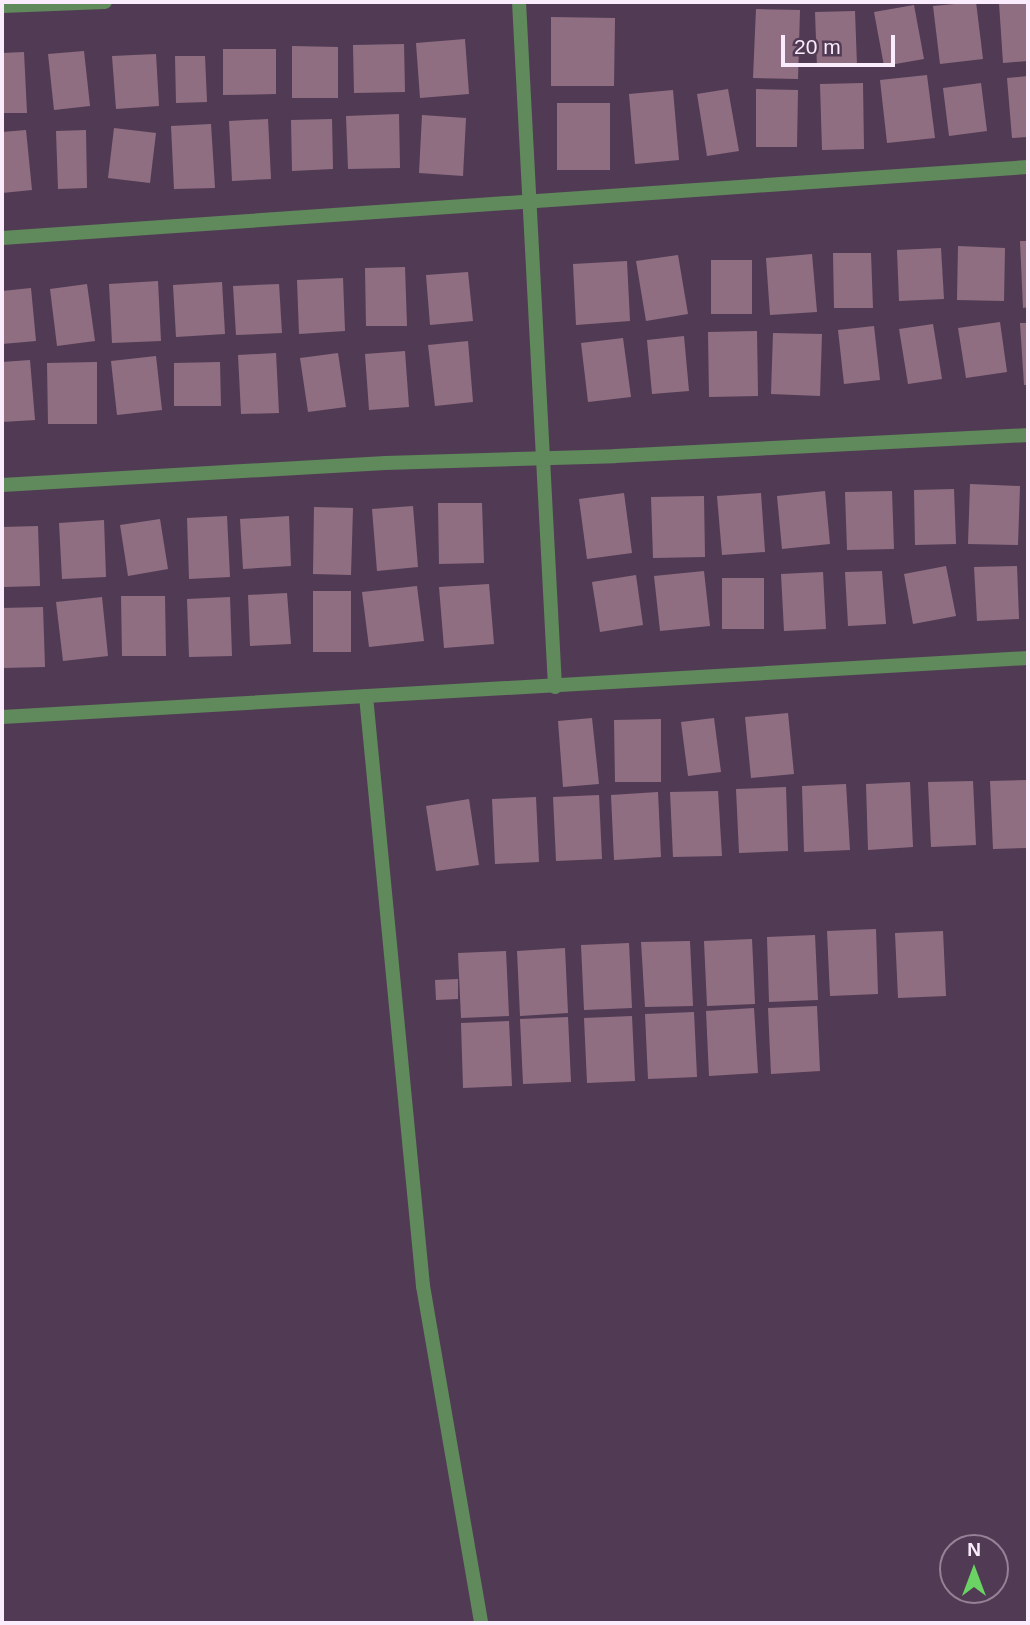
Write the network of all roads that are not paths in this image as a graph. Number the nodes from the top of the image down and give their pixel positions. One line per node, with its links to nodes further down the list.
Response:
1 (105, 2): 3 (street)
2 (519, 2): 5 (street)
3 (2, 6)
4 (1028, 167): 5 (street)
5 (530, 202): 6 (street); 8 (street)
6 (2, 238)
7 (1028, 435): 8 (street)
8 (543, 458): 9 (street); 11 (street)
9 (2, 485)
10 (1028, 658): 11 (street)
11 (555, 687): 12 (street)
12 (366, 696): 13 (street); 14 (street)
13 (2, 717)
14 (481, 1623)

